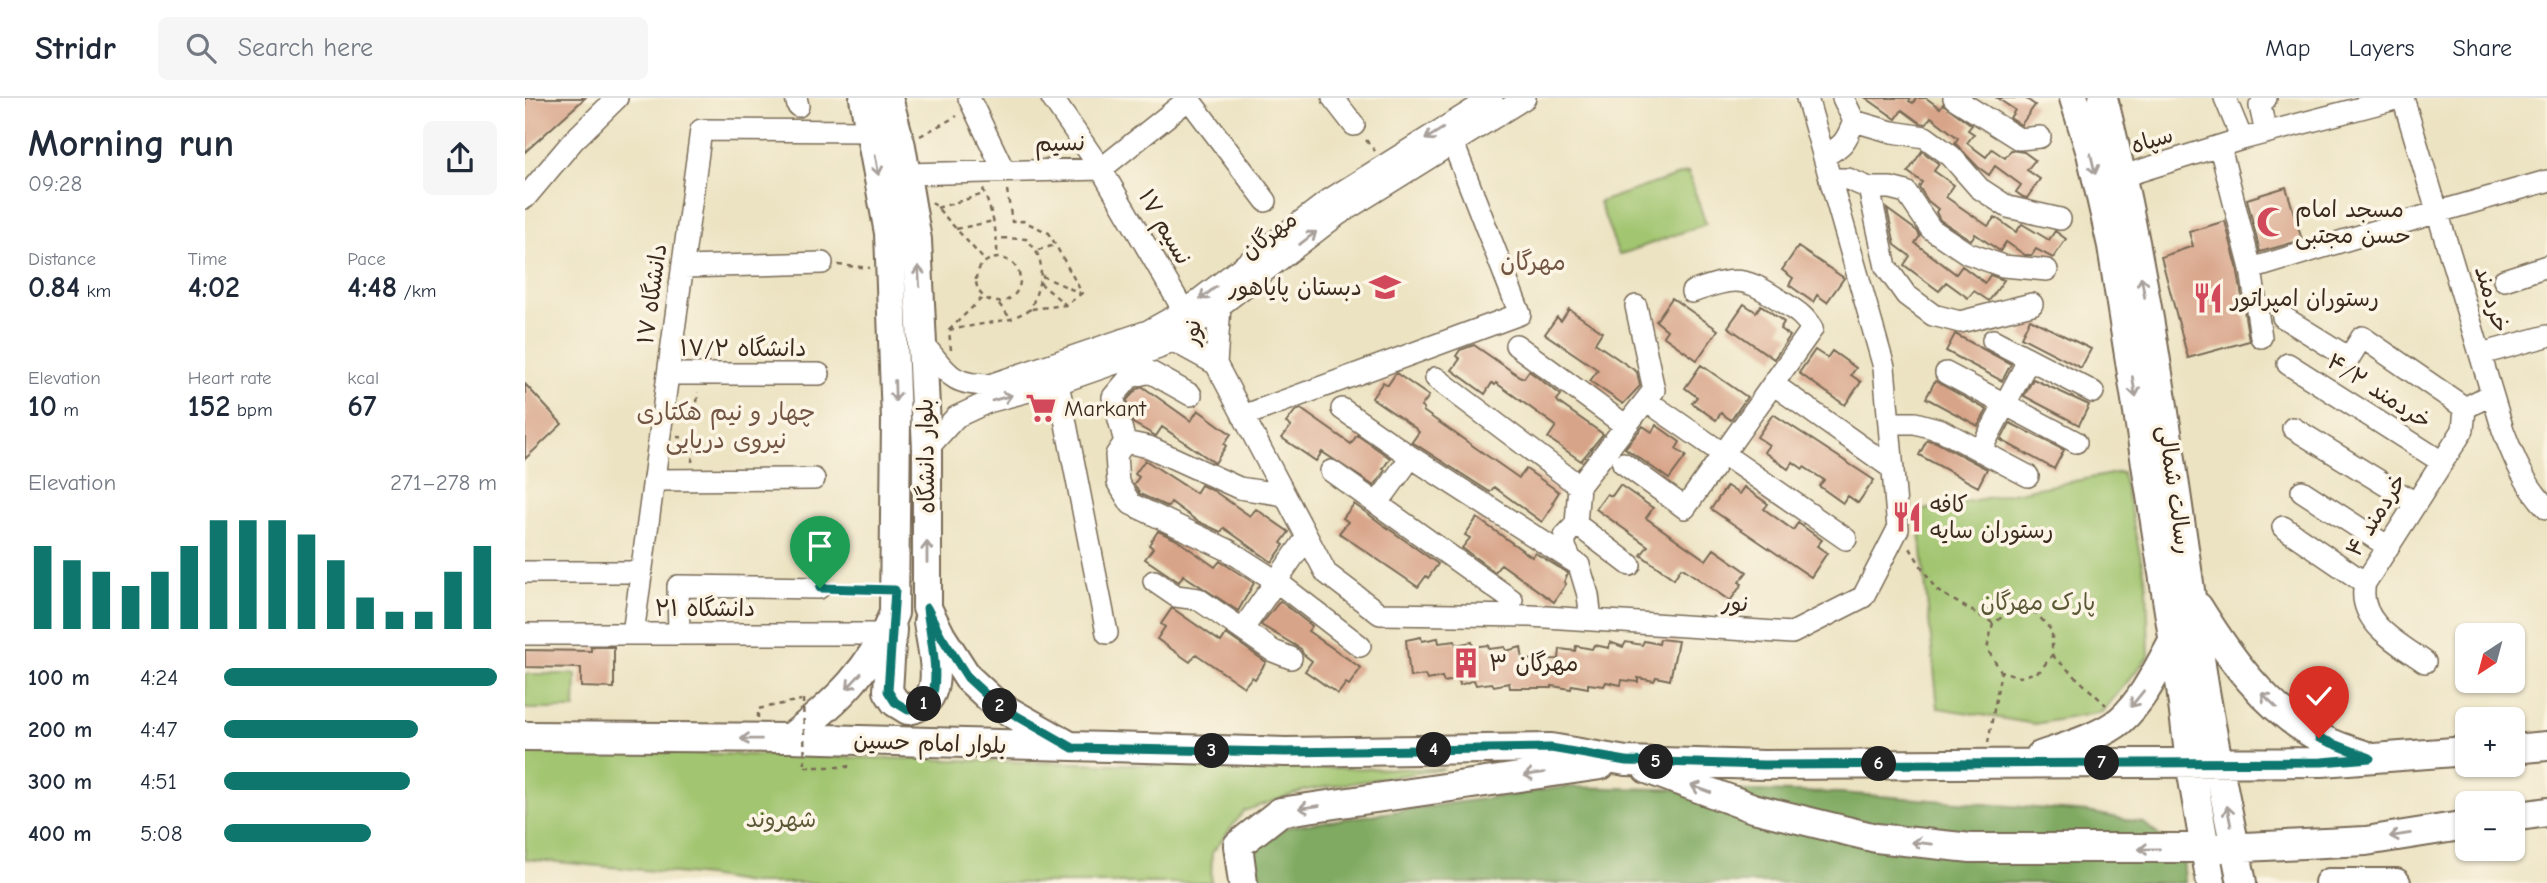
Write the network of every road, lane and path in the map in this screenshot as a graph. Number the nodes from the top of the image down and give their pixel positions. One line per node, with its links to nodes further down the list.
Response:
1 (617, 98): 39 (street)
2 (864, 98): 20 (main road, بلوار دانشگاه)
3 (1052, 98): 29 (street, نسیم ۱۷)
4 (1189, 98): 29 (street, نسیم); 40 (street)
5 (1333, 98): 19 (street)
6 (1525, 98): 24 (street, مهرگان)
7 (1807, 98): 27 (street)
8 (1843, 98): 18 (street)
9 (1954, 98): 23 (street)
10 (2074, 98): 149 (main road, رسالت شمالی, one-way to 149)
11 (2103, 98): 33 (main road, رسالت شمالی)
12 (2225, 98): 21 (street)
13 (2266, 98): 22 (street)
14 (2401, 98): 22 (street, سپاه); 42 (street, خردمند)
15 (1487, 99): 28 (street, مهرگان, one-way to 28)
16 (972, 102): 25 (path); 30 (street)
17 (894, 104): 25 (main road, بلوار دانشگاه)
18 (1854, 121): 27 (street); 43 (street)
19 (1354, 125): 28 (path)
20 (871, 131): 53 (street, دانشگاه ۱۷); 57 (main road, بلوار دانشگاه, one-way to 57)
21 (2239, 131): 22 (street, سپاه); 26 (street, سپاه)
22 (2266, 133)
23 (2040, 138)
24 (1453, 143): 52 (street, مهرگان, one-way to 24); 100 (street)
25 (901, 146): 32 (main road, بلوار دانشگاه)
26 (2220, 147): 33 (street, سپاه); 55 (street)
27 (1824, 156): 34 (street)
28 (1385, 164): 52 (street, مهرگان)
29 (1101, 169): 30 (street, نسیم); 70 (street, نسیم ۱۷)
30 (1004, 171): 31 (street, نسیم); 47 (path)
31 (977, 172): 32 (street, نسیم); 37 (path)
32 (906, 174): 74 (main road, بلوار دانشگاه, one-way to 32)
33 (2123, 176): 138 (main road, رسالت شمالی, one-way to 33)
34 (1830, 179): 36 (street); 101 (street)
35 (2547, 181): 42 (street)
36 (1869, 188): 56 (street); 65 (street)
37 (985, 194): 41 (path); 44 (path)
38 (928, 197): 41 (path)
39 (525, 198)
40 (1266, 201)
41 (937, 208): 45 (path)
42 (2438, 212): 55 (street); 80 (street, خردمند)
43 (2060, 219)
44 (995, 220): 45 (path); 46 (path)
45 (956, 229): 50 (path)
46 (998, 239): 48 (path); 49 (path)
47 (1056, 245): 48 (path); 62 (path)
48 (1038, 250): 58 (path)
49 (996, 257): 50 (path); 64 (path)
50 (986, 262): 63 (path)
51 (821, 263): 53 (street); 57 (path)
52 (1261, 263): 67 (street, مهرگان); 70 (street, مهرگان, one-way to 70)
53 (683, 267): 85 (street, دانشگاه ۱۷)
54 (2547, 267): 59 (street)
55 (2251, 269): 76 (street)
56 (2047, 270)
57 (891, 271): 73 (main road, بلوار دانشگاه)
58 (1041, 276): 60 (path); 62 (path)
59 (2504, 279)
60 (1039, 283): 66 (path); 69 (path)
61 (1692, 292): 91 (street)
62 (1082, 293): 66 (path)
63 (982, 298): 64 (path); 74 (path)
64 (999, 304): 72 (path)
65 (2032, 304)
66 (1066, 305): 69 (path)
67 (1220, 306): 77 (street, مهرگان); 82 (street, نور)
68 (1636, 306): 102 (street)
69 (1031, 309): 72 (path)
70 (1184, 311): 89 (street, مهرگان)
71 (2283, 317): 97 (street)
72 (1011, 319): 74 (path)
73 (893, 326): 74 (main road); 141 (main road, بلوار دانشگاه, one-way to 141)
74 (931, 333): 89 (street); 89 (path); 106 (main road, بلوار دانشگاه)
75 (2547, 336): 80 (street)
76 (2261, 337)
77 (1172, 340): 82 (street, نور); 90 (street, مهرگان)
78 (1993, 340): 81 (street)
79 (1516, 345): 102 (street)
80 (2481, 354): 93 (street, خردمند)
81 (2029, 359): 92 (street); 95 (street)
82 (1216, 364): 100 (street, نور)
83 (2288, 364): 110 (street, خردمند ۴/۲)
84 (1946, 373): 95 (street)
85 (668, 374): 86 (street, دانشگاه ۱۷/۲); 116 (street, دانشگاه ۱۷)
86 (700, 374): 87 (street, دانشگاه ۱۷/۲); 117 (path)
87 (819, 374)
88 (1436, 378): 118 (street)
89 (964, 383): 99 (street)
90 (1058, 383): 99 (street, مهرگان, one-way to 90); 148 (street)
91 (1773, 384): 108 (street); 112 (street)
92 (2093, 392)
93 (2491, 394): 97 (street); 123 (street, خردمند)
94 (1191, 395): 104 (street)
95 (2005, 404): 105 (street); 107 (street)
96 (1657, 408): 108 (street)
97 (2465, 408): 110 (street, خردمند ۴)
98 (1342, 409): 109 (street)
99 (970, 411): 106 (street, مهرگان)
100 (1243, 416): 120 (street, نور)
101 (1889, 424): 107 (street); 112 (street)
102 (1626, 426): 118 (street)
103 (2293, 428): 121 (street)
104 (1125, 442): 120 (street); 135 (street)
105 (2076, 442)
106 (927, 449): 140 (main road, بلوار دانشگاه, one-way to 106)
107 (1980, 451): 114 (street)
108 (1723, 454): 111 (street); 128 (street)
109 (1411, 457): 122 (street); 130 (street)
110 (2442, 462): 121 (street, خردمند ۴)
111 (1623, 463)
112 (1893, 469): 126 (street)
113 (1331, 471): 122 (street)
114 (2028, 476)
115 (814, 479): 117 (street)
116 (654, 480): 117 (street); 133 (street, دانشگاه ۱۷)
117 (691, 480)
118 (1579, 485): 124 (street)
119 (2302, 491): 129 (street)
120 (1285, 495): 127 (street, نور)
121 (2415, 503): 129 (street, خردمند ۴)
122 (1377, 504): 139 (street)
123 (2547, 508)
124 (1576, 524): 130 (street); 131 (street)
125 (2283, 527): 136 (street)
126 (1898, 529): 142 (street, نور); 143 (path)
127 (1307, 537): 135 (street); 142 (street, نور)
128 (1846, 539)
129 (2387, 546): 136 (street, خردمند ۴)
130 (1571, 560): 142 (street)
131 (1630, 565)
132 (525, 572): 133 (street)
133 (641, 572): 146 (street, دانشگاه ۱۷)
134 (1153, 581): 144 (street)
135 (1276, 581): 144 (street); 150 (street)
136 (2365, 583): 153 (street, خردمند ۴)
137 (820, 588): 141 (path); 147 (street)
138 (2191, 597): 155 (main road, رسالت شمالی); 165 (main road, one-way to 138)
139 (1512, 600)
140 (927, 608): 141 (main road, بلوار دانشگاه); 162 (main road, بلوار دانشگاه)
141 (891, 612): 147 (street, دانشگاه ۲۱); 159 (main road, one-way to 159)
142 (1591, 620)
143 (1993, 623): 151 (path); 154 (path)
144 (1242, 629): 152 (street)
145 (525, 634): 146 (street, دانشگاه ۲۱)
146 (633, 634): 147 (street, دانشگاه ۲۱)
147 (679, 634)
148 (1107, 634)
149 (2173, 641): 155 (main road, رسالت شمالی); 169 (main road, one-way to 169)
150 (1360, 646)
151 (2052, 655): 154 (path); 157 (path)
152 (1291, 658)
153 (2425, 662)
154 (2001, 671): 161 (path)
155 (2193, 687): 166 (main road, رسالت شمالی); 168 (main road, رسالت شمالی)
156 (758, 709): 170 (path, bridge)
157 (2111, 709)
158 (525, 736): 159 (main road, بلوار امام حسین, one-way to 158)
159 (790, 738): 162 (main road, بلوار امام حسین)
160 (2547, 746): 163 (main road)
161 (1988, 747)
162 (1073, 748): 167 (main road, بلوار امام حسین)
163 (2525, 748)
164 (2455, 752): 165 (main road, بلوار امام حسین)
165 (2370, 758): 166 (main road, بلوار امام حسین)
166 (2218, 760): 168 (main road, بلوار امام حسین); 176 (main road, رسالت شمالی, one-way to 166)
167 (1626, 761): 169 (main road, بلوار امام حسین); 173 (main road, one-way to 167); 174 (main road, one-way to 174)
168 (2190, 762): 169 (main road, بلوار امام حسین); 175 (main road, رسالت شمالی)
169 (2018, 763)
170 (848, 767)
171 (2547, 812): 172 (main road)
172 (2525, 815)
173 (2455, 827)
174 (1243, 883)
175 (2211, 883)
176 (2242, 883)
177 (2329, 883): 178 (main road)
178 (2396, 883)

